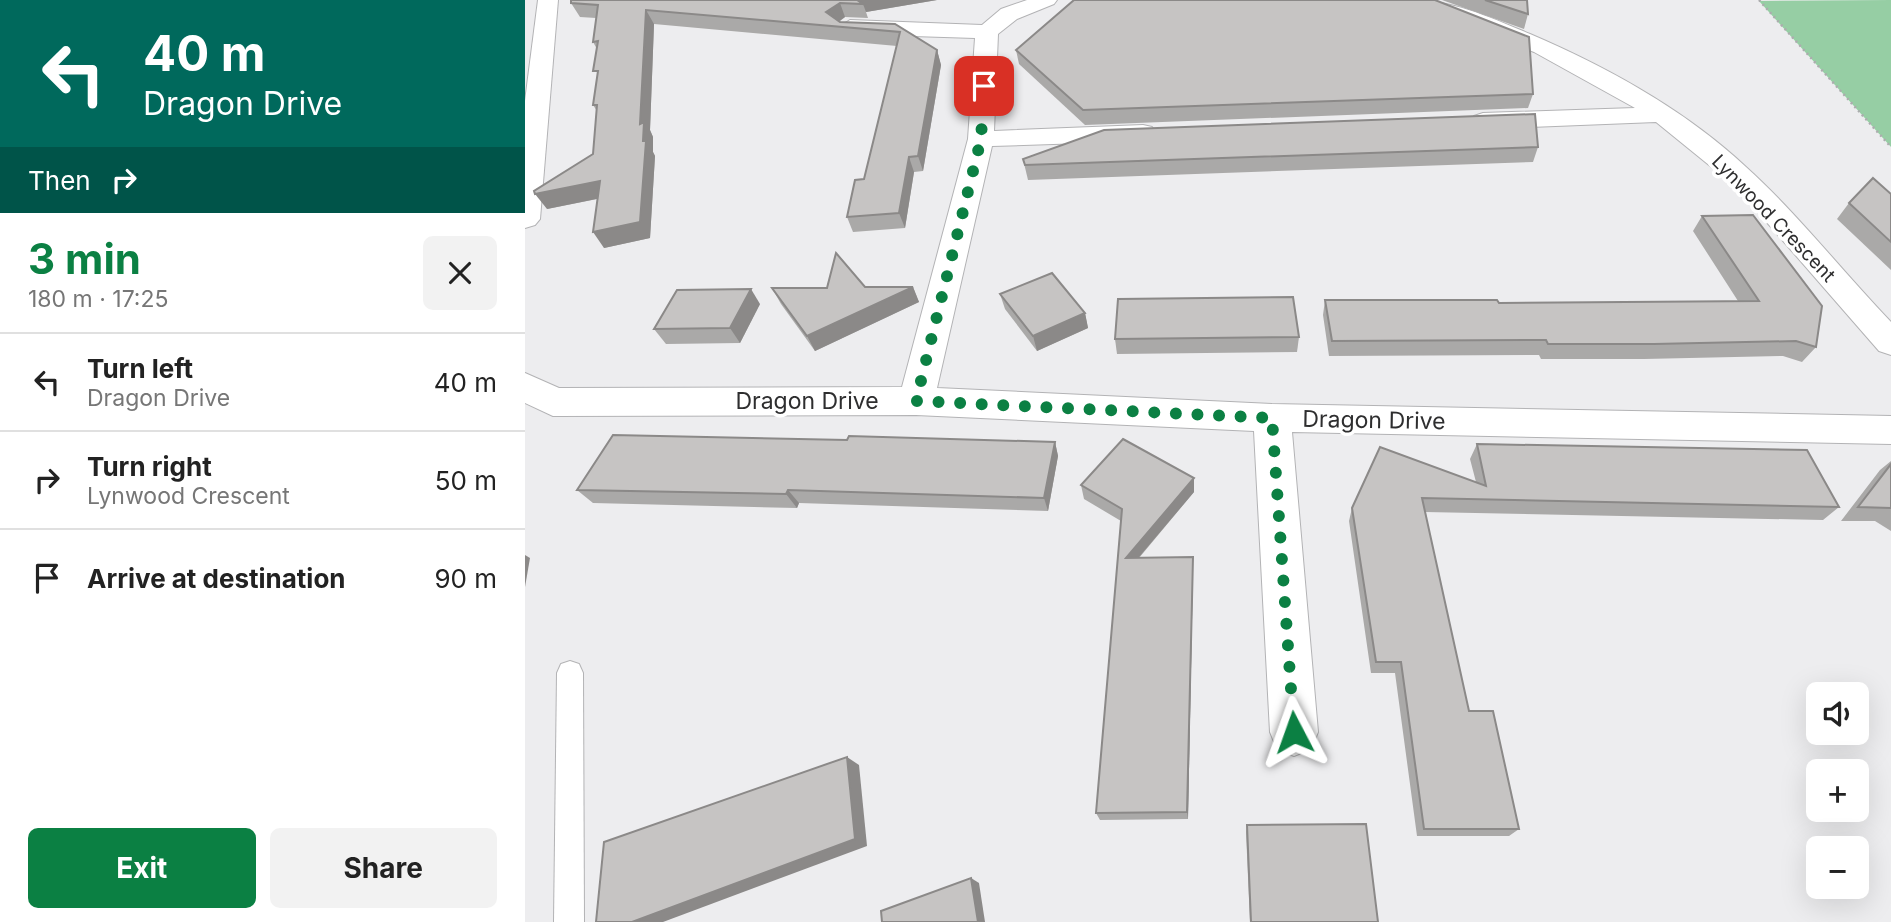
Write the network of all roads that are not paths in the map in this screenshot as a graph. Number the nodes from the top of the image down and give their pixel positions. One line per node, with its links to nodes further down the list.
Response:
1 (548, 0): 10 (street)
2 (1047, 0): 5 (street)
3 (1419, 0): 6 (street, Lynwood Crescent)
4 (845, 27): 5 (street)
5 (988, 32): 9 (street)
6 (1663, 114): 7 (street); 11 (street, Lynwood Crescent)
7 (1454, 122)
8 (1162, 132): 9 (street)
9 (981, 139): 13 (street)
10 (525, 219)
11 (1891, 343)
12 (525, 386): 13 (street, Dragon Drive)
13 (916, 401): 14 (street, Dragon Drive)
14 (1272, 418): 15 (street, Dragon Drive); 17 (street)
15 (1891, 430)
16 (569, 673): 18 (lane)
17 (1294, 732)
18 (569, 922)

